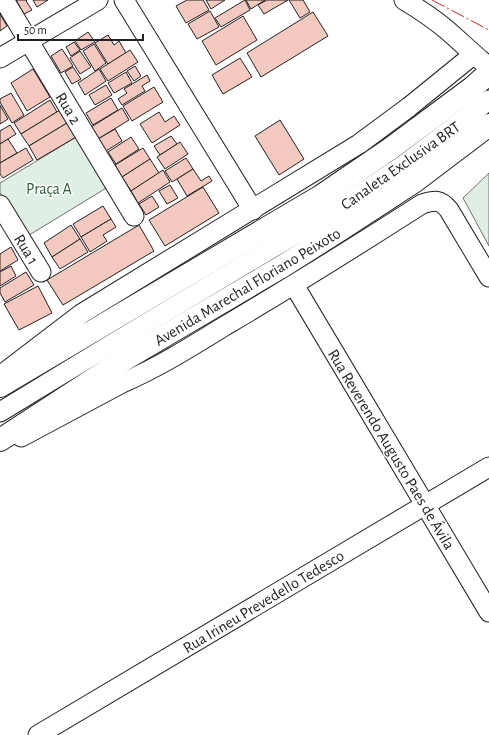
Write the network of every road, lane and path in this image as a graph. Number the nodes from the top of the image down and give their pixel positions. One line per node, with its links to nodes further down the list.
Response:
1 (4, 0): 5 (street, Rua 2)
2 (98, 0): 5 (street)
3 (124, 0): 13 (street)
4 (404, 0): 6 (street)
5 (29, 41): 7 (street); 14 (street, Rua 2)
6 (473, 54): 8 (street); 13 (street)
7 (0, 58)
8 (489, 67)
9 (489, 73): 18 (main road, Avenida Marechal Floriano Peixoto)
10 (489, 100): 18 (street, Canaleta Exclusiva BRT)
11 (489, 125): 18 (main road, Avenida Marechal Floriano Peixoto)
12 (0, 205): 15 (street, Rua 1)
13 (253, 210): 19 (street)
14 (134, 216)
15 (41, 272)
16 (489, 277): 17 (street)
17 (294, 285): 23 (street); 25 (street, Rua Reverendo Augusto Paes de Ávila)
18 (110, 345): 20 (main road, Avenida Marechal Floriano Peixoto); 21 (street, Canaleta Exclusiva BRT); 22 (main road, Avenida Marechal Floriano Peixoto)
19 (0, 376)
20 (0, 386)
21 (0, 412)
22 (0, 440)
23 (0, 448)
24 (489, 467): 25 (street, Rua Irineu Prevedello Tedesco)
25 (425, 505): 26 (street, Rua Reverendo Augusto Paes de Ávila); 27 (street, Rua Irineu Prevedello Tedesco)
26 (489, 612)
27 (38, 735)

